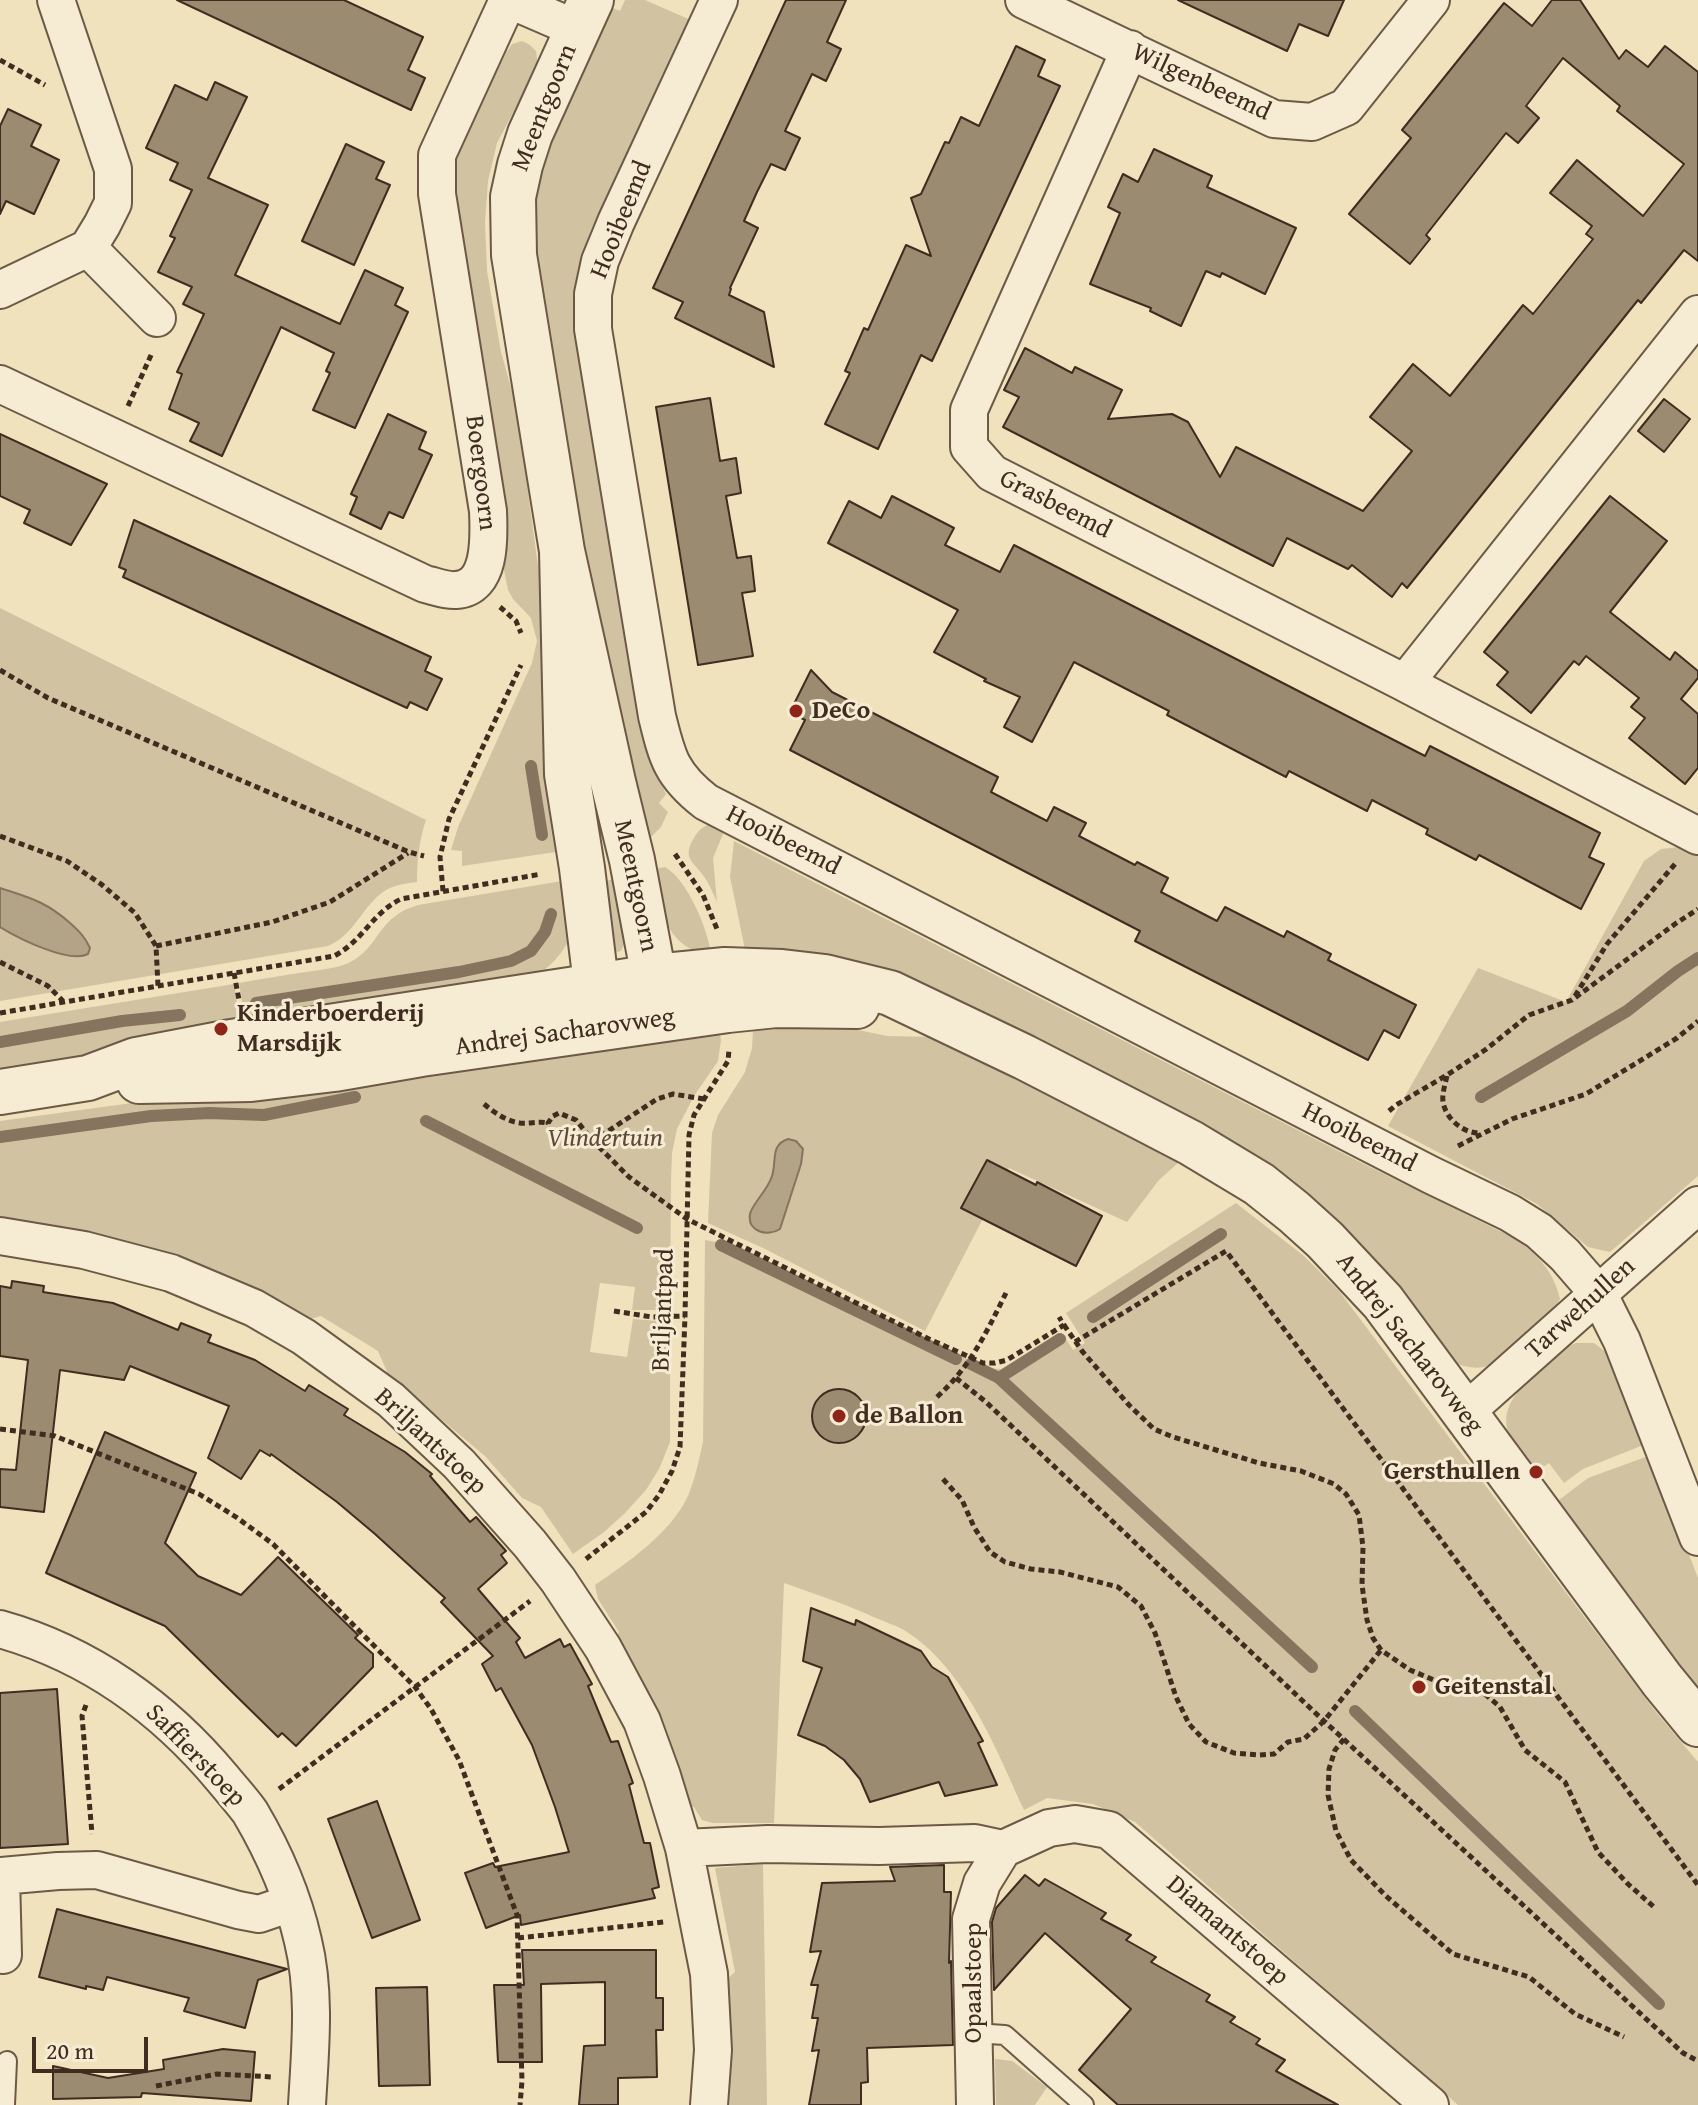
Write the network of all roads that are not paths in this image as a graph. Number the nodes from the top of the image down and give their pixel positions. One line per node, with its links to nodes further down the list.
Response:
1 (56, 0): 8 (street)
2 (509, 0): 6 (street); 12 (street, Boergoorn)
3 (719, 0): 24 (street, Hooibeemd)
4 (1024, 0): 7 (street, Wilgenbeemd)
5 (1431, 0): 7 (street, Wilgenbeemd)
6 (584, 15): 13 (street, Meentgoorn)
7 (1130, 49): 14 (street, Grasbeemd)
8 (88, 248): 9 (street); 11 (street)
9 (0, 290)
10 (1697, 316): 14 (street)
11 (157, 318)
12 (0, 384)
13 (562, 551): 16 (street, Meentgoorn); 17 (street, Meentgoorn)
14 (1405, 683): 15 (street, Grasbeemd)
15 (1687, 850)
16 (654, 977): 17 (street, Andrej Sacharovweg); 18 (street, Andrej Sacharovweg); 19 (street, Meentgoorn)
17 (597, 986): 19 (street); 20 (street, Andrej Sacharovweg)
18 (946, 1021): 19 (street, Andrej Sacharovweg); 25 (street, Andrej Sacharovweg)
19 (633, 1023): 20 (street, Andrej Sacharovweg)
20 (88, 1078): 21 (street, Andrej Sacharovweg)
21 (0, 1092)
22 (1698, 1205): 24 (street, Tarwehullen)
23 (0, 1236): 29 (street, Briljantstoep)
24 (1598, 1293): 25 (street, Tarwehullen); 26 (street)
25 (1463, 1410): 28 (street, Andrej Sacharovweg)
26 (1698, 1537)
27 (0, 1629): 31 (street, Saffierstoep)
28 (1698, 1724)
29 (684, 1848): 30 (street); 37 (street, Briljantstoep)
30 (1003, 1849): 33 (street, Opaalstoep); 40 (street, Diamantstoep)
31 (291, 1903): 32 (street); 35 (street, Saffierstoep)
32 (3, 1955)
33 (973, 2033): 38 (street, Opaalstoep); 39 (lane)
34 (7, 2061): 36 (lane)
35 (308, 2092)
36 (5, 2105)
37 (709, 2105)
38 (975, 2105)
39 (1084, 2105)
40 (1430, 2105)

